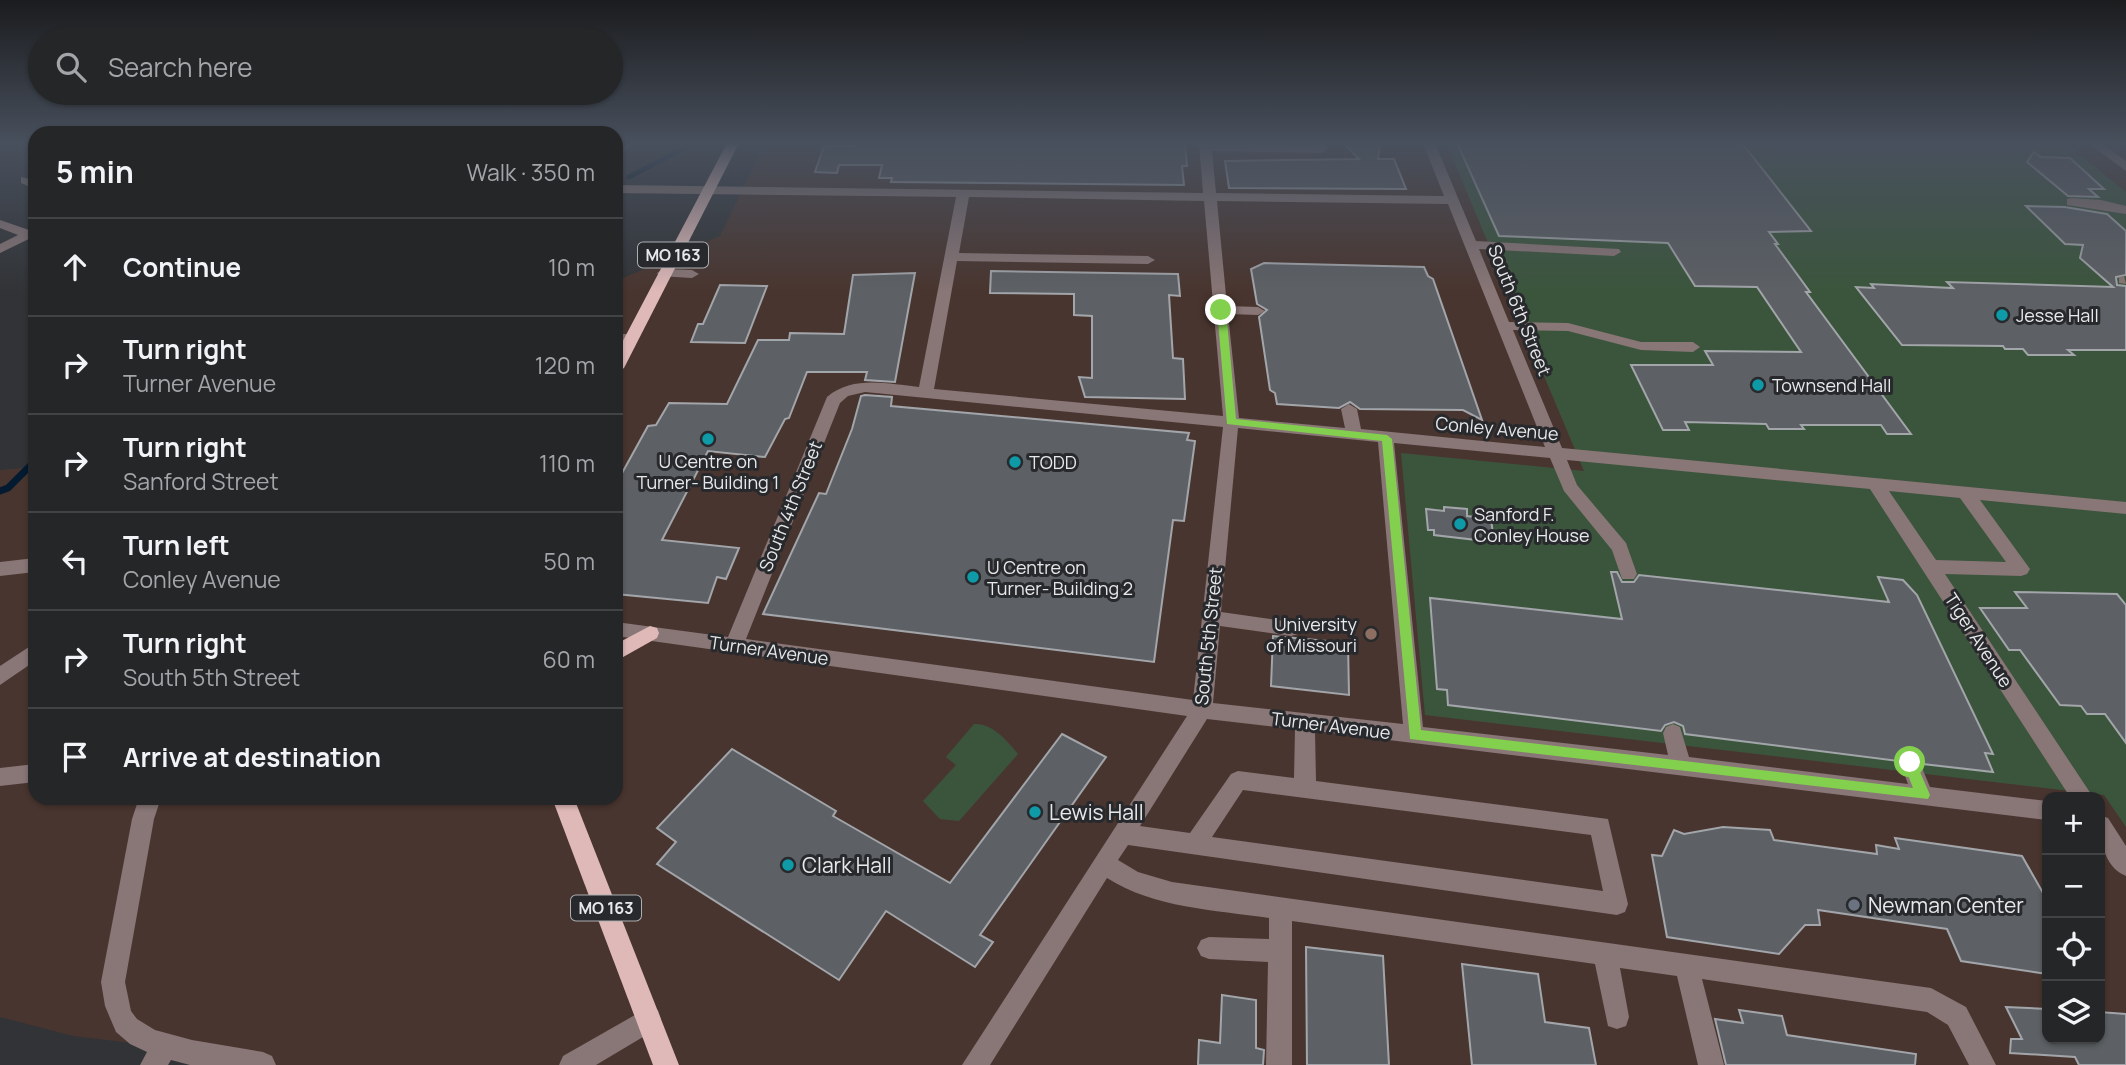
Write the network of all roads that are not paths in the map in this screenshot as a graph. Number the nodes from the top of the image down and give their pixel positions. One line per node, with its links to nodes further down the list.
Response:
1 (706, 193): 18 (main road, MO 163)
2 (880, 193): 5 (street)
3 (1210, 193): 6 (street, South 5th Street)
4 (1451, 193): 7 (street, South 6th Street)
5 (963, 194): 6 (street); 16 (street)
6 (1210, 196): 7 (street); 20 (street, South 5th Street)
7 (1454, 200): 13 (street, South 6th Street)
8 (2071, 202): 9 (street)
9 (2126, 211)
10 (0, 224): 11 (street)
11 (28, 232)
12 (28, 235): 14 (street)
13 (1474, 245): 15 (street); 22 (street, South 6th Street)
14 (0, 249)
15 (1614, 252)
16 (951, 257): 17 (street); 26 (street)
17 (1148, 260)
18 (664, 273): 19 (street); 23 (main road, MO 163)
19 (692, 274)
20 (1221, 310): 21 (street); 28 (street, South 5th Street)
21 (1258, 311)
22 (1506, 326): 24 (street); 31 (street, South 6th Street)
23 (623, 338)
24 (1693, 347)
25 (865, 387): 26 (street, Conley Avenue); 43 (street, South 4th Street)
26 (926, 393): 28 (street, Conley Avenue)
27 (1349, 409): 29 (street)
28 (1231, 422): 29 (street, Conley Avenue); 39 (street, South 5th Street)
29 (1354, 435): 30 (street, Conley Avenue)
30 (1387, 439): 31 (street, Conley Avenue); 50 (street)
31 (1556, 454): 32 (street, Conley Avenue); 38 (street, South 6th Street)
32 (1875, 483): 33 (street, Conley Avenue); 36 (street, Tiger Avenue)
33 (1965, 492): 34 (street, Conley Avenue); 36 (street)
34 (2126, 508)
35 (28, 566): 37 (street)
36 (1930, 567): 56 (street, Tiger Avenue)
37 (0, 569)
38 (1628, 574)
39 (1211, 618): 40 (street); 47 (street, South 5th Street)
40 (1291, 629)
41 (623, 630): 42 (street, Turner Avenue)
42 (650, 633): 43 (street, Turner Avenue); 44 (main road)
43 (734, 645): 47 (street, Turner Avenue)
44 (623, 649)
45 (28, 656): 46 (street)
46 (0, 677)
47 (1202, 710): 48 (street, Turner Avenue); 62 (street, South 5th Street)
48 (1305, 722): 50 (street, Turner Avenue); 55 (street)
49 (1673, 733): 52 (street)
50 (1414, 735): 52 (street, Turner Avenue)
51 (1910, 762): 57 (street)
52 (1681, 765): 57 (street, Turner Avenue)
53 (28, 774): 54 (street)
54 (0, 777)
55 (1305, 788): 63 (street); 63 (street)
56 (2079, 792)
57 (1923, 795): 60 (street, Turner Avenue)
58 (148, 805): 73 (street)
59 (567, 805): 72 (main road, MO 163)
60 (2042, 810)
61 (2105, 833): 65 (street)
62 (1123, 834): 63 (street); 64 (street, South 5th Street)
63 (1195, 844)
64 (1104, 863): 66 (street); 77 (street, South 5th Street)
65 (2126, 866)
66 (1281, 909): 68 (street); 69 (street)
67 (1209, 948): 68 (street)
68 (1280, 951): 78 (street)
69 (1605, 953): 70 (street); 71 (street)
70 (1686, 965): 79 (street); 80 (street)
71 (1617, 1017)
72 (649, 1018): 75 (street); 76 (main road, MO 163)
73 (159, 1056): 74 (street)
74 (251, 1064)
75 (572, 1065)
76 (666, 1065)
77 (975, 1065)
78 (1279, 1065)
79 (1711, 1065)
80 (1983, 1065)

